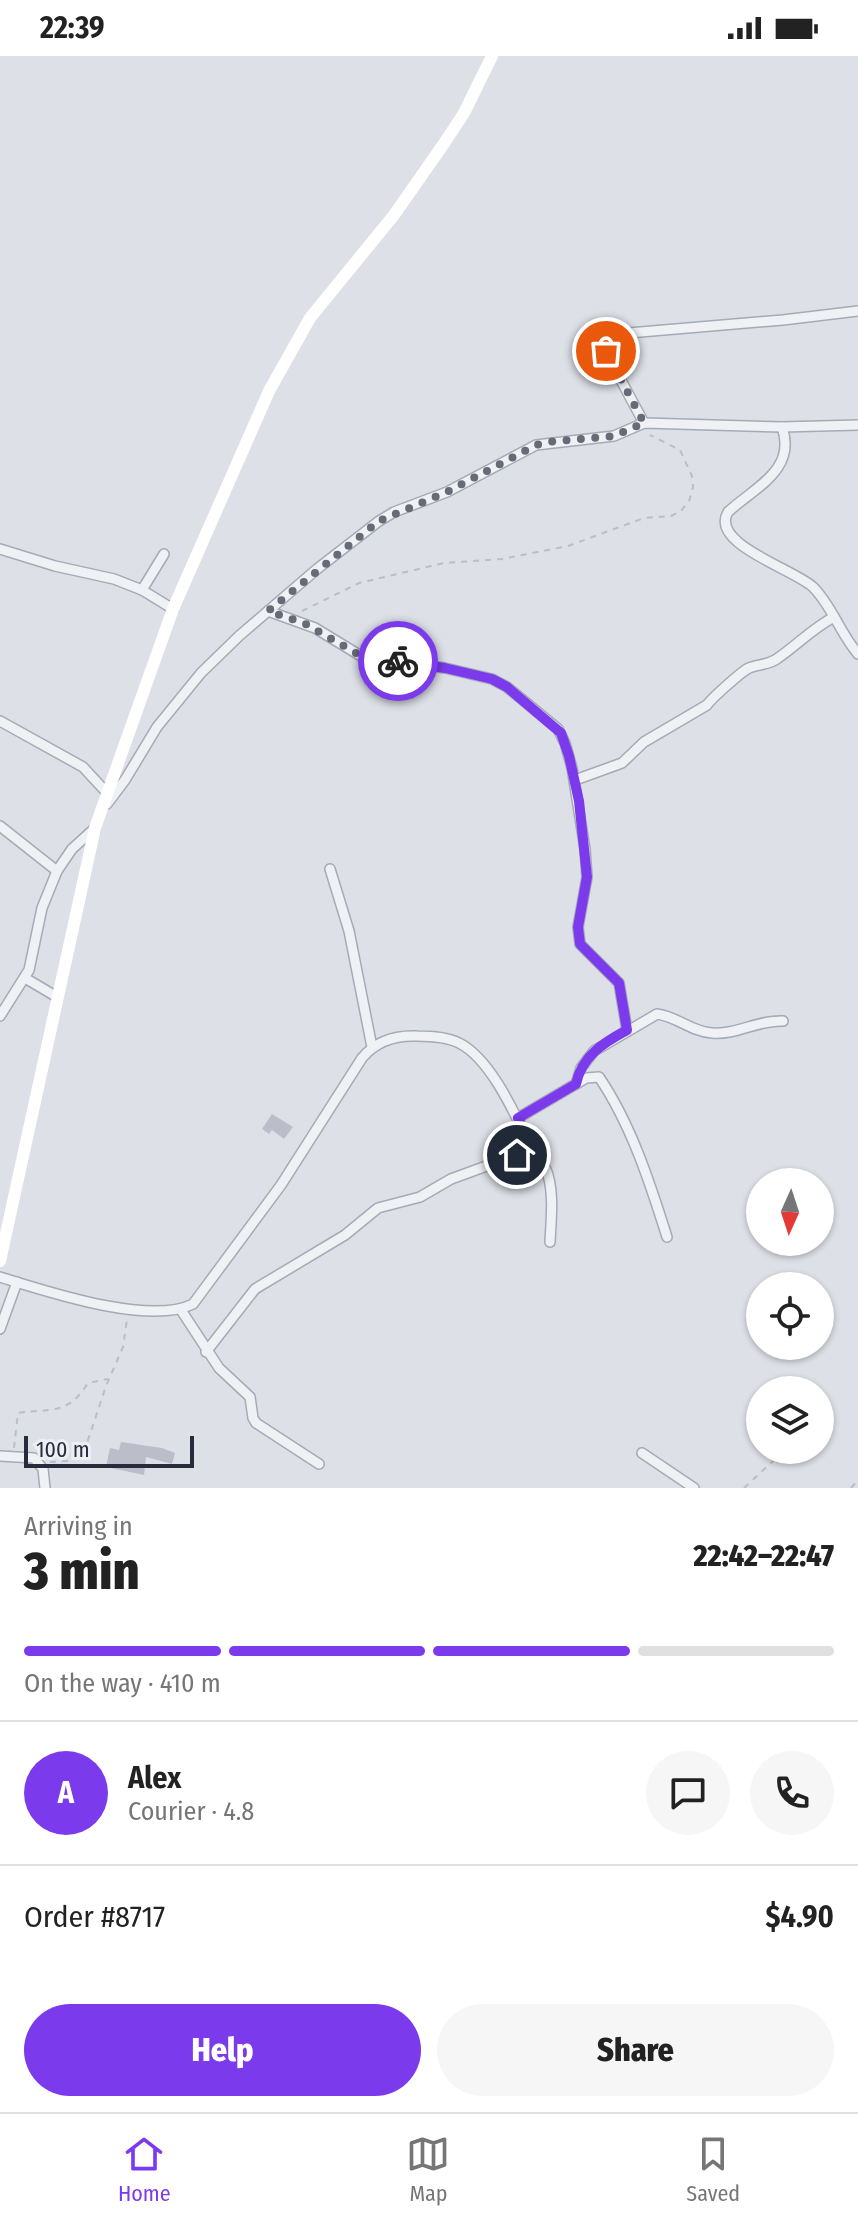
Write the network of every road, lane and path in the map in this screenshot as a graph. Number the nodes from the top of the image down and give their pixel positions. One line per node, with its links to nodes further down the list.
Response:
1 (492, 56): 9 (street)
2 (858, 311): 3 (street)
3 (644, 423): 5 (street); 10 (street); 12 (path)
4 (858, 425): 5 (street)
5 (782, 427): 11 (street)
6 (0, 549): 8 (street)
7 (164, 554): 8 (street)
8 (142, 590): 9 (street)
9 (173, 609): 16 (street)
10 (268, 611): 12 (street); 17 (street)
11 (834, 617): 13 (street); 15 (street)
12 (290, 618): 15 (street)
13 (858, 654)
14 (0, 721): 16 (street)
15 (575, 780): 26 (street)
16 (107, 793): 17 (street)
17 (100, 813): 19 (street)
18 (0, 826): 21 (street)
19 (95, 828): 21 (street); 23 (street)
20 (330, 869): 27 (street)
21 (57, 871): 22 (street)
22 (25, 978): 23 (street); 24 (street)
23 (57, 997): 33 (street)
24 (0, 1016)
25 (783, 1021): 26 (street)
26 (627, 1030): 28 (street)
27 (372, 1047): 29 (street); 37 (street)
28 (576, 1084): 29 (street); 31 (street)
29 (518, 1118): 30 (street)
30 (531, 1147): 32 (street); 39 (street)
31 (667, 1237)
32 (550, 1242)
33 (0, 1261)
34 (0, 1277): 35 (street)
35 (17, 1282): 36 (street); 38 (street)
36 (128, 1310): 37 (street); 40 (path)
37 (181, 1310): 39 (street)
38 (0, 1329)
39 (206, 1352): 45 (street)
40 (109, 1379): 43 (path); 44 (path)
41 (642, 1453): 49 (street)
42 (0, 1456): 43 (street)
43 (13, 1456): 44 (street)
44 (38, 1463): 48 (street)
45 (319, 1464)
46 (770, 1464): 50 (path)
47 (858, 1480): 51 (path)
48 (45, 1488)
49 (694, 1488)
50 (744, 1488)
51 (851, 1488)

